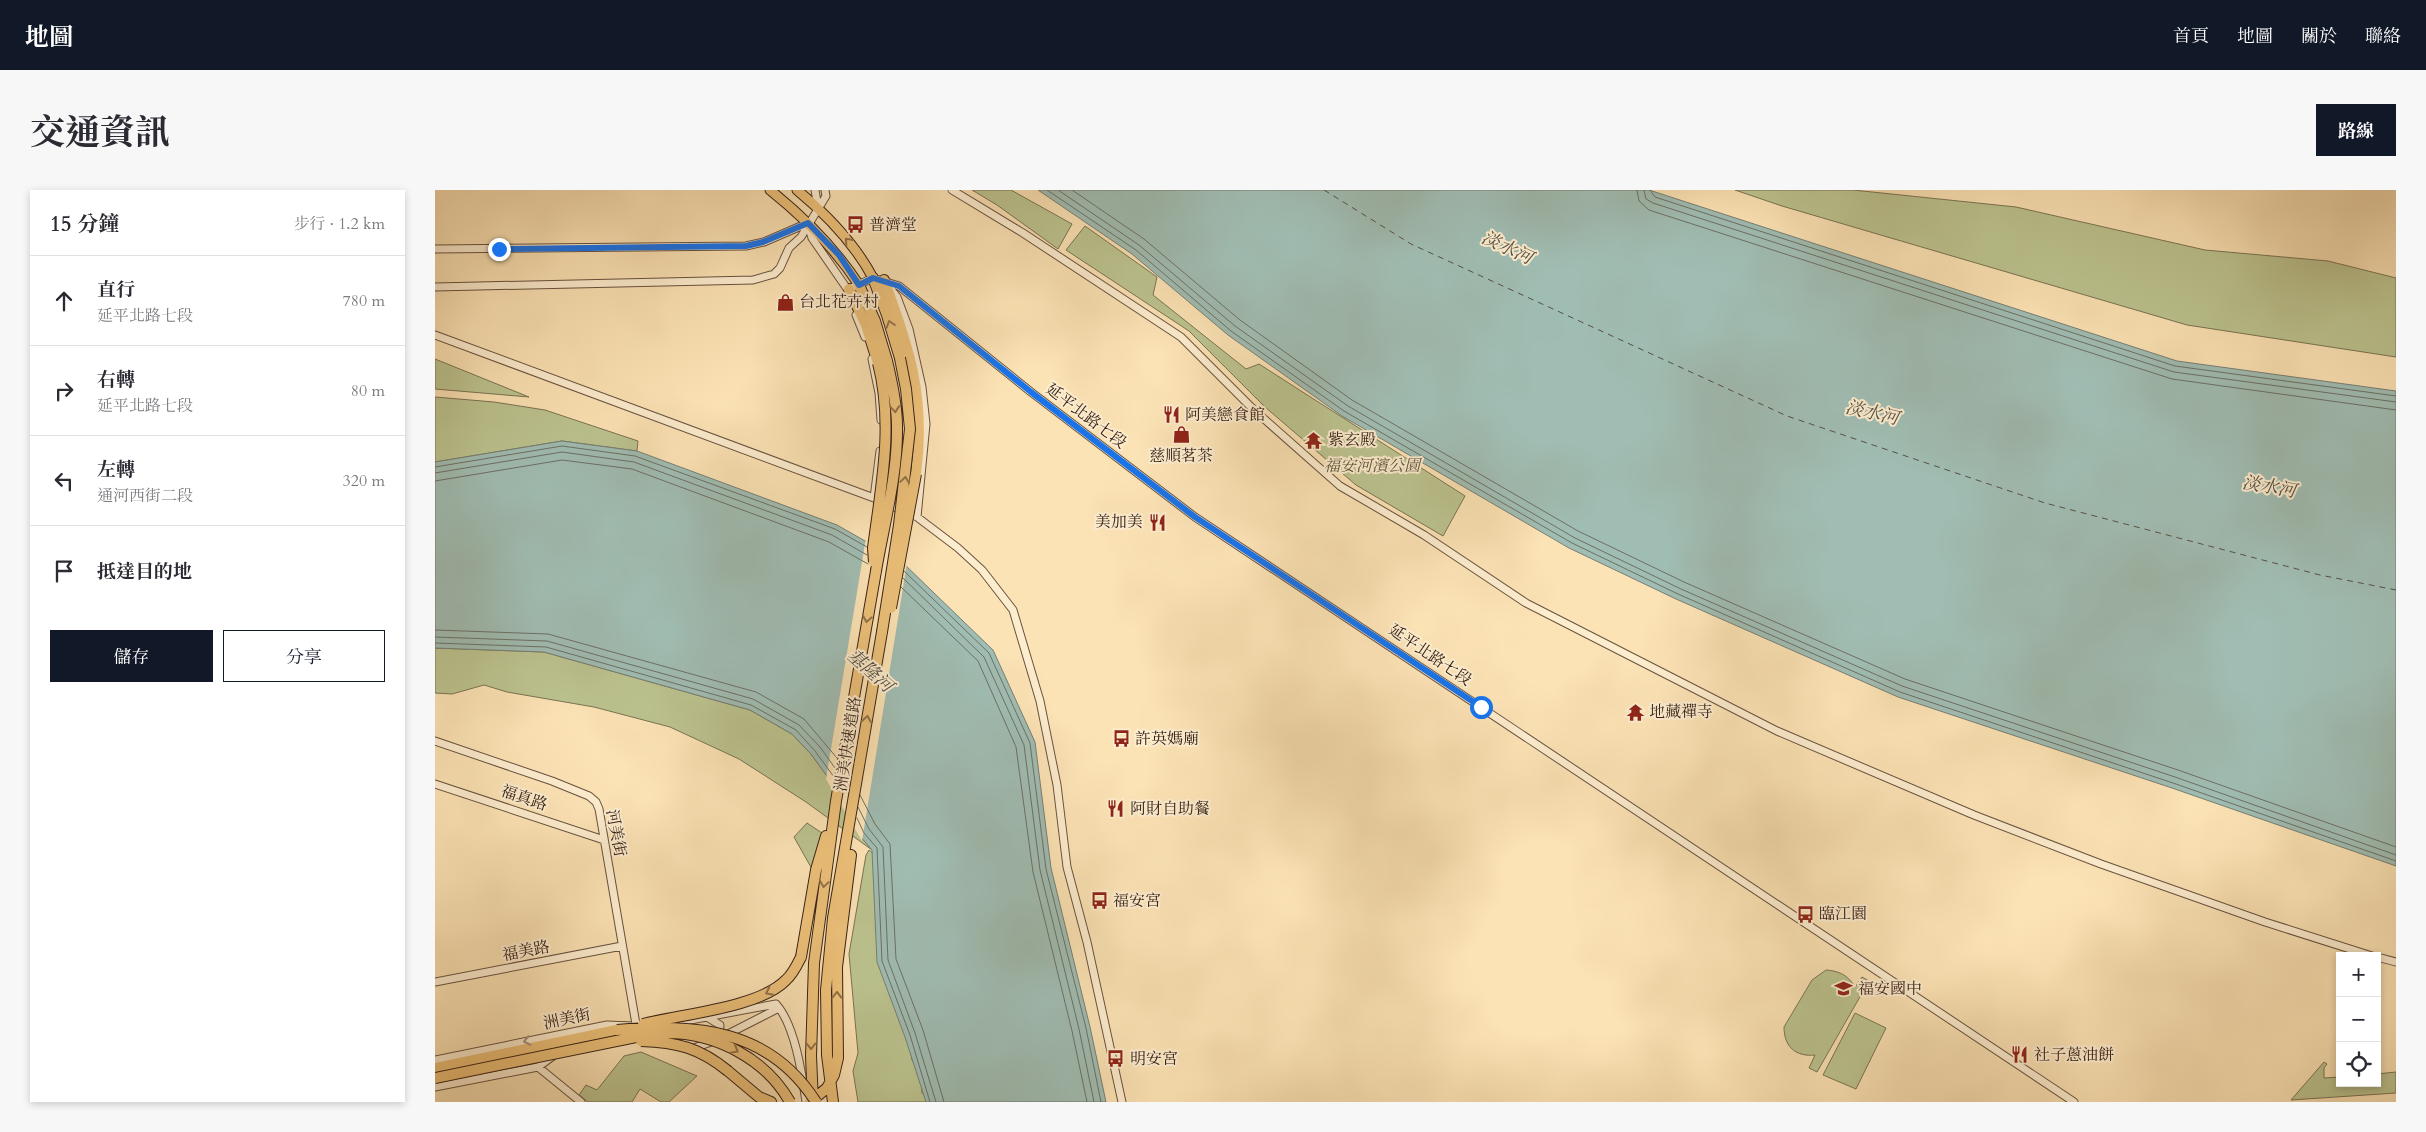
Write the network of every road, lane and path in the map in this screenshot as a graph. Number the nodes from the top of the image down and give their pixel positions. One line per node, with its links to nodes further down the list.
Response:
1 (770, 190): 7 (main road)
2 (797, 190): 6 (main road)
3 (815, 190): 6 (street)
4 (825, 190): 6 (street)
5 (952, 190): 25 (street)
6 (818, 208): 7 (street); 9 (main road, one-way to 6)
7 (808, 223): 8 (street); 11 (main road); 12 (street); 13 (street)
8 (435, 249)
9 (873, 278): 10 (street, 延平北路七段); 11 (street); 15 (highway, 洲美快速道路, one-way to 9)
10 (884, 280): 15 (highway); 18 (street); 47 (street, 延平北路七段)
11 (859, 285): 13 (street); 16 (highway)
12 (435, 287)
13 (849, 289): 16 (highway); 17 (street)
14 (435, 335): 17 (street)
15 (905, 356): 20 (highway, 洲美快速道路, one-way to 15, bridge)
16 (883, 362): 22 (highway, 洲美快速道路, one-way to 22, bridge)
17 (874, 498): 18 (street)
18 (917, 518): 46 (street)
19 (435, 741): 23 (street, 河美街)
20 (859, 767): 43 (highway, one-way to 20); 45 (highway, 洲美快速道路)
21 (435, 784): 23 (street, 福真路)
22 (836, 801): 32 (highway, one-way to 32, bridge); 44 (highway, 洲美快速道路, one-way to 44)
23 (604, 840): 24 (street, 河美街)
24 (622, 946): 28 (street, 福美路); 31 (street, 河美街)
25 (2359, 952)
26 (2381, 959): 27 (street)
27 (2396, 962)
28 (435, 982)
29 (779, 1008): 30 (street, 洲美街); 34 (street, 洲美街); 43 (street)
30 (706, 1017): 31 (street, 洲美街); 34 (street)
31 (636, 1026): 33 (street, 河美街); 35 (street, 洲美街, one-way to 35)
32 (619, 1035): 37 (highway); 38 (highway, bridge); 41 (highway, bridge); 42 (highway, one-way to 42, bridge); 44 (highway, bridge)
33 (638, 1040): 34 (street, 洲美街); 36 (street, 洲美街)
34 (718, 1040)
35 (435, 1060)
36 (538, 1066): 39 (street, 洲美街); 40 (street)
37 (435, 1068)
38 (435, 1078)
39 (435, 1087)
40 (581, 1102)
41 (771, 1102)
42 (790, 1102)
43 (808, 1102)
44 (814, 1102)
45 (833, 1102)
46 (1123, 1102)
47 (2074, 1102)

